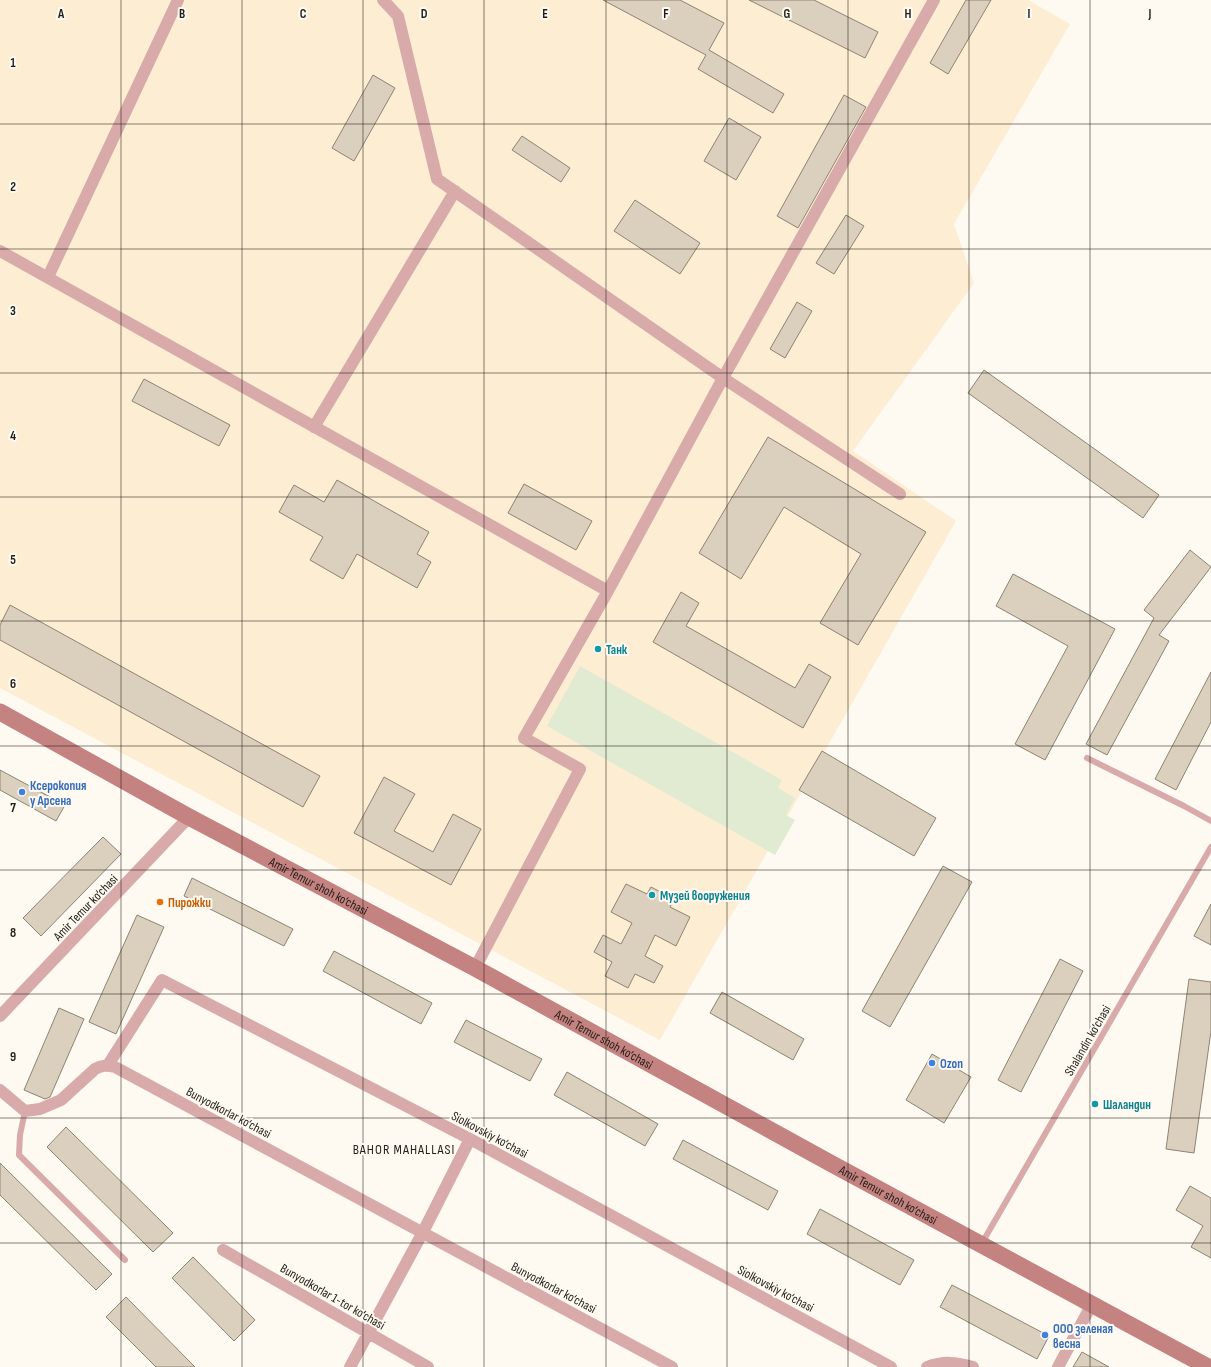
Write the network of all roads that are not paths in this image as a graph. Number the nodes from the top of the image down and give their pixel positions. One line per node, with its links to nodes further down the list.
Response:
1 (178, 0): 6 (street)
2 (383, 0): 4 (street)
3 (934, 0): 7 (street)
4 (455, 191): 7 (street); 8 (street)
5 (0, 251): 6 (street)
6 (48, 277): 8 (street)
7 (723, 378): 9 (street); 10 (street)
8 (314, 426): 10 (street)
9 (900, 494)
10 (608, 591): 16 (street)
11 (0, 712): 13 (main road, Amir Temur shoh ko‘chasi)
12 (1087, 758): 14 (lane)
13 (190, 817): 16 (main road, Amir Temur shoh ko‘chasi); 17 (street, Amir Temur ko‘chasi)
14 (1211, 821)
15 (1211, 847): 23 (lane, Shalandin ko‘chasi)
16 (475, 968): 23 (main road, Amir Temur shoh ko‘chasi)
17 (0, 1016)
18 (108, 1065): 20 (street); 21 (street, Siolkovskiy ko‘chasi); 22 (street, Bunyodkorlar ko‘chasi)
19 (0, 1090): 20 (street)
20 (25, 1111): 25 (lane)
21 (470, 1139): 22 (street); 31 (street, Siolkovskiy ko‘chasi)
22 (422, 1232): 27 (street); 30 (street, Bunyodkorlar ko‘chasi)
23 (981, 1244): 26 (main road, Amir Temur shoh ko‘chasi)
24 (223, 1250): 27 (street, Bunyodkorlar 1-tor ko‘chasi)
25 (124, 1260)
26 (1092, 1304): 34 (street); 35 (main road, Amir Temur shoh ko‘chasi)
27 (368, 1333): 28 (street); 29 (street, Bunyodkorlar 1-tor ko‘chasi)
28 (350, 1367)
29 (428, 1367)
30 (672, 1367)
31 (891, 1367)
32 (927, 1367): 33 (street)
33 (973, 1367)
34 (1058, 1367)
35 (1208, 1367)

